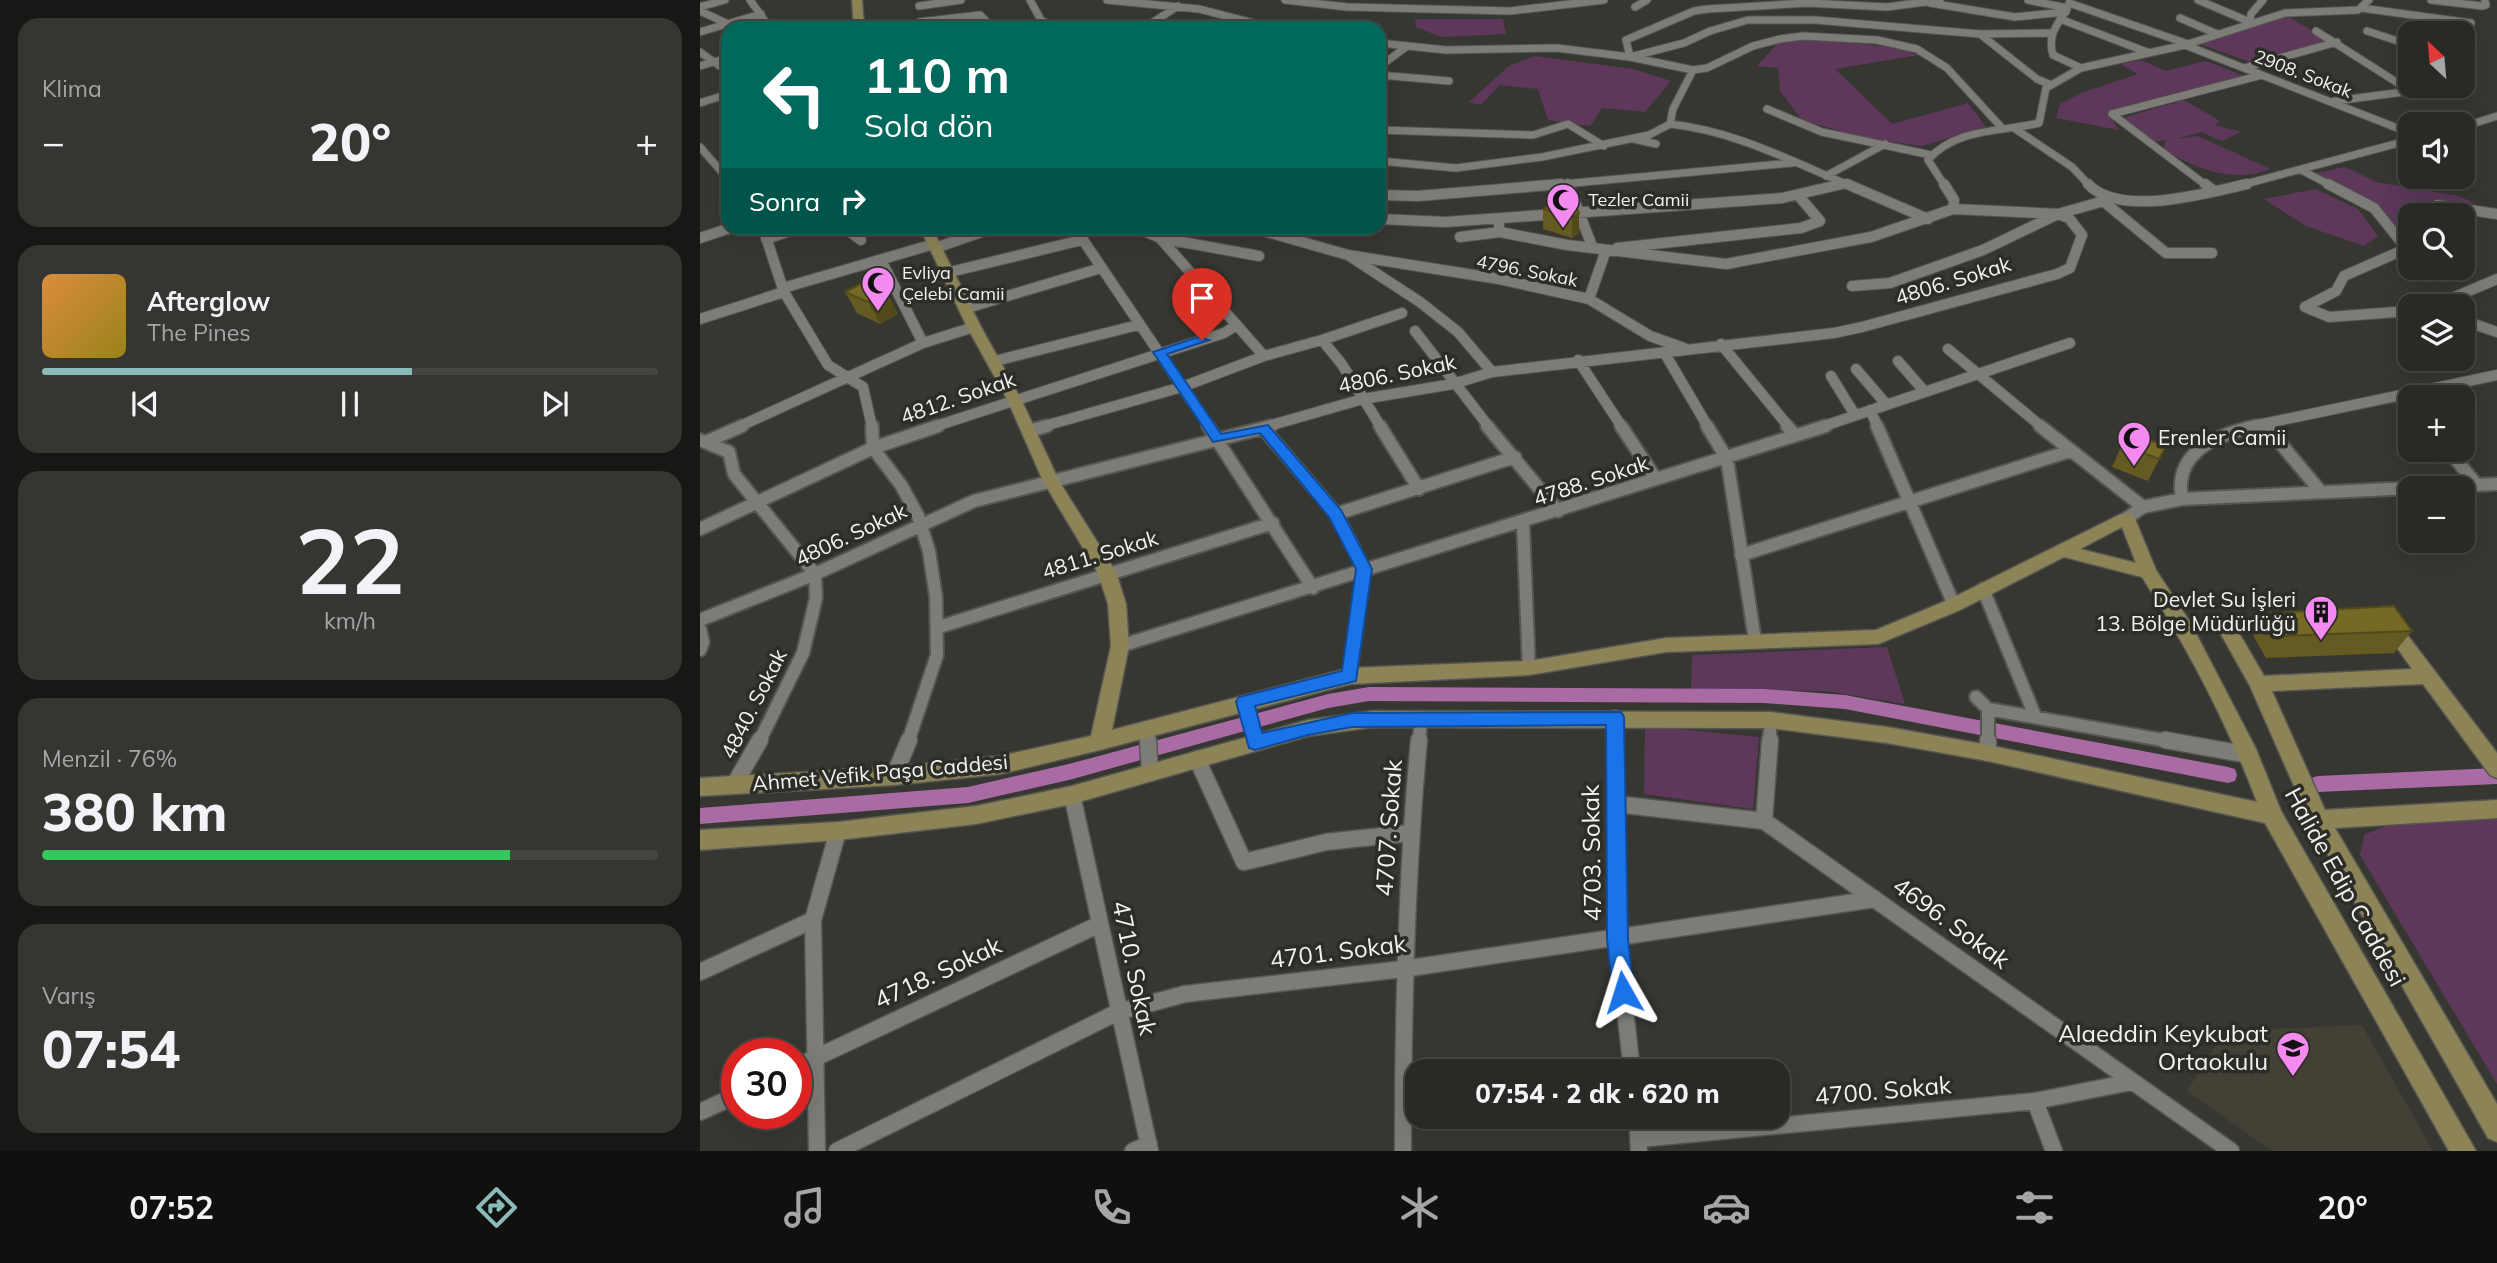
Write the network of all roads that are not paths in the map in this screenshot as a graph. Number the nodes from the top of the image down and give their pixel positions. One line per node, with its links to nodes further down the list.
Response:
1 (725, 0): 27 (street)
2 (750, 0): 28 (street)
3 (857, 0): 34 (street)
4 (912, 0): 22 (street)
5 (961, 0): 22 (street)
6 (1030, 0): 38 (street)
7 (1107, 0): 23 (street)
8 (1285, 0): 19 (street)
9 (1604, 0): 19 (street)
10 (1647, 0): 25 (street)
11 (1814, 0): 21 (street)
12 (1940, 0): 20 (street)
13 (2028, 0): 24 (street, 2908. Sokak)
14 (2198, 0): 42 (street)
15 (2263, 0): 42 (street)
16 (2369, 0): 26 (street)
17 (2431, 0): 18 (street)
18 (2485, 0)
19 (1318, 1)
20 (1929, 3): 21 (street); 24 (street)
21 (1838, 4): 57 (street)
22 (919, 6): 35 (street)
23 (1178, 6): 39 (street); 40 (street)
24 (2067, 6): 30 (street); 53 (street, 2908. Sokak)
25 (1635, 7)
26 (2361, 8): 41 (street); 42 (street)
27 (700, 9): 31 (street)
28 (761, 14): 32 (street); 33 (street)
29 (2180, 18): 49 (street)
30 (2060, 19): 47 (street); 56 (street)
31 (722, 21)
32 (738, 21)
33 (765, 21)
34 (859, 21)
35 (919, 21)
36 (943, 21): 37 (street)
37 (986, 21)
38 (1043, 21)
39 (1156, 21)
40 (1243, 21)
41 (2456, 21)
42 (2250, 22): 49 (street)
43 (721, 26): 46 (street)
44 (2316, 31): 51 (street)
45 (2367, 31): 50 (street)
46 (700, 32)
47 (2050, 33): 48 (street); 63 (street)
48 (1980, 34): 57 (street); 70 (street)
49 (2217, 34): 53 (street)
50 (2398, 41)
51 (2337, 42): 64 (street); 69 (street)
52 (1386, 44): 54 (street)
53 (2186, 44): 56 (street); 64 (street, 2908. Sokak)
54 (1406, 47): 57 (street); 60 (street)
55 (700, 52): 59 (street)
56 (2147, 52): 63 (street)
57 (1630, 57): 65 (street)
58 (721, 60): 59 (street)
59 (713, 62): 61 (street); 62 (street)
60 (1386, 62)
61 (700, 66)
62 (721, 67)
63 (2081, 68): 70 (street)
64 (2244, 68): 66 (street, 2908. Sokak)
65 (1693, 69): 78 (street); 81 (street)
66 (2262, 75): 73 (street, 2908. Sokak); 97 (street)
67 (1386, 76): 68 (street)
68 (1449, 81)
69 (2398, 83)
70 (2050, 85): 79 (street)
71 (2398, 94): 73 (street)
72 (721, 96): 74 (street)
73 (2331, 101): 80 (street, 2908. Sokak)
74 (700, 103)
75 (1767, 109): 86 (street)
76 (2497, 117): 77 (street)
77 (2475, 123)
78 (1670, 124): 83 (street); 91 (street)
79 (2014, 128): 81 (street); 100 (street)
80 (2398, 128)
81 (2003, 129): 89 (street)
82 (1386, 130): 87 (street)
83 (1634, 139): 85 (street); 87 (street)
84 (2398, 143): 93 (street)
85 (1656, 144)
86 (1885, 144): 89 (street); 94 (street)
87 (1604, 146): 90 (street)
88 (700, 147): 92 (street)
89 (1931, 155): 101 (street)
90 (1386, 162)
91 (1792, 163): 94 (street); 96 (street)
92 (721, 171)
93 (2303, 171): 97 (street); 119 (street)
94 (1826, 176): 95 (street)
95 (1845, 183): 99 (street); 108 (street)
96 (1568, 184): 98 (street); 103 (street)
97 (2214, 191): 100 (street)
98 (1386, 195)
99 (1798, 195): 103 (street); 125 (street)
100 (2107, 200): 104 (street); 127 (street)
101 (1953, 209): 104 (street); 108 (street)
102 (2475, 211): 105 (street)
103 (1581, 213): 107 (street); 124 (street)
104 (2057, 214): 134 (street); 153 (street, 4806. Sokak)
105 (2497, 214)
106 (1386, 219): 107 (street)
107 (1498, 219): 110 (street)
108 (1928, 219): 125 (street)
109 (721, 230): 111 (street)
110 (1500, 232): 120 (street); 124 (street)
111 (701, 235)
112 (765, 235): 135 (street)
113 (854, 235): 122 (street)
114 (958, 235): 123 (street)
115 (1071, 235): 132 (street)
116 (1079, 235): 131 (street)
117 (1153, 235): 121 (street)
118 (1278, 235): 128 (street)
119 (2398, 236)
120 (1460, 237)
121 (1160, 238): 129 (street); 144 (street)
122 (861, 240)
123 (933, 240): 130 (street); 132 (street)
124 (1592, 246): 125 (street)
125 (1606, 250): 137 (street)
126 (2398, 252): 139 (street)
127 (2211, 253)
128 (1348, 255): 137 (street, 4796. Sokak); 163 (street)
129 (1259, 256)
130 (881, 260): 135 (street); 151 (street)
131 (1101, 268): 138 (street); 143 (street)
132 (950, 272): 138 (street)
133 (2497, 279): 136 (street)
134 (1852, 286)
135 (783, 290): 141 (street); 167 (street)
136 (2461, 294)
137 (1589, 299): 155 (street, 4796. Sokak)
138 (967, 308): 146 (street)
139 (2398, 312)
140 (1402, 313): 150 (street)
141 (700, 319)
142 (2497, 323): 147 (street)
143 (1139, 325): 156 (street); 160 (street)
144 (1237, 325): 156 (street, 4812. Sokak); 158 (street)
145 (2475, 325): 147 (street)
146 (974, 327): 151 (street); 160 (street)
147 (2485, 328): 149 (street)
148 (1415, 331): 168 (street)
149 (2497, 332)
150 (1322, 340): 158 (street); 173 (street)
151 (923, 343): 167 (street)
152 (2070, 343): 164 (street, 4788. Sokak)
153 (1721, 344): 155 (street, 4806. Sokak); 181 (street)
154 (1948, 349): 164 (street)
155 (1688, 350): 157 (street, 4806. Sokak)
156 (1160, 352): 170 (street); 172 (street, 4812. Sokak)
157 (1664, 352): 159 (street, 4806. Sokak); 187 (street)
158 (1264, 356): 170 (street)
159 (1577, 360): 163 (street, 4806. Sokak); 189 (street)
160 (995, 361): 172 (street)
161 (1898, 361): 171 (street)
162 (1856, 369): 175 (street)
163 (1492, 372): 168 (street, 4806. Sokak)
164 (1978, 375): 171 (street, 4788. Sokak); 185 (street)
165 (2497, 375): 169 (street)
166 (1831, 376): 177 (street)
167 (848, 377): 183 (street); 184 (street)
168 (1453, 384): 173 (street, 4806. Sokak); 186 (street)
169 (2459, 385)
170 (1182, 387): 180 (street); 182 (street)
171 (1925, 392): 175 (street, 4788. Sokak)
172 (1014, 398): 180 (street); 184 (street, 4812. Sokak)
173 (1363, 399): 179 (street, 4806. Sokak); 193 (street)
174 (2398, 400): 178 (street)
175 (1886, 404): 176 (street, 4788. Sokak)
176 (1870, 410): 177 (street, 4788. Sokak); 196 (street)
177 (1855, 415): 181 (street, 4788. Sokak)
178 (2265, 424): 194 (street); 195 (street)
179 (1263, 428): 182 (street, 4806. Sokak); 200 (street)
180 (1028, 431): 190 (street)
181 (1794, 434): 187 (street, 4788. Sokak)
182 (1218, 439): 190 (street, 4806. Sokak); 203 (street)
183 (703, 441): 197 (street)
184 (873, 448): 197 (street, 4812. Sokak); 202 (street)
185 (2070, 451): 196 (street); 198 (street)
186 (1515, 457): 193 (street); 199 (street)
187 (1727, 459): 189 (street, 4788. Sokak); 207 (street)
188 (2458, 462): 192 (street)
189 (1656, 480): 199 (street, 4788. Sokak)
190 (1051, 481): 202 (street, 4806. Sokak); 209 (street)
191 (2497, 484): 192 (street)
192 (2477, 485): 194 (street)
193 (1419, 489): 200 (street)
194 (2321, 492): 195 (street)
195 (2182, 499): 198 (street)
196 (1912, 501): 207 (street); 214 (street)
197 (756, 504): 205 (street, 4812. Sokak); 211 (street)
198 (2143, 507): 201 (street)
199 (1558, 511): 204 (street, 4788. Sokak)
200 (1336, 514): 208 (street)
201 (2127, 518): 206 (street, Ahmet Vefik Paşa Caddesi); 210 (street, Halide Edip Caddesi)
202 (923, 523): 211 (street, 4806. Sokak); 218 (street)
203 (1273, 523): 209 (street, 4811. Sokak); 212 (street)
204 (1523, 523): 208 (street, 4788. Sokak); 223 (street)
205 (700, 529)
206 (2059, 550): 210 (street); 213 (street, Ahmet Vefik Paşa Caddesi)
207 (1741, 555): 220 (street)
208 (1364, 569): 212 (street, 4788. Sokak); 224 (street)
209 (1107, 572): 218 (street, 4811. Sokak); 221 (street)
210 (2148, 572): 237 (street, Halide Edip Caddesi)
211 (815, 574): 216 (street, 4806. Sokak); 242 (street, 4840. Sokak)
212 (1312, 587): 221 (street, 4788. Sokak)
213 (1983, 589): 214 (street, Ahmet Vefik Paşa Caddesi); 229 (street)
214 (1954, 605): 220 (street, Ahmet Vefik Paşa Caddesi)
215 (2371, 619): 225 (street)
216 (700, 620)
217 (2305, 622): 226 (street)
218 (939, 627): 241 (street)
219 (700, 629): 222 (street)
220 (1755, 639): 223 (street, Ahmet Vefik Paşa Caddesi)
221 (1120, 646): 236 (street)
222 (700, 650)
223 (1529, 668): 224 (street, Ahmet Vefik Paşa Caddesi)
224 (1350, 676): 228 (street, Ahmet Vefik Paşa Caddesi)
225 (2428, 676): 226 (street); 240 (street)
226 (2259, 684): 248 (street)
227 (1976, 697): 233 (street)
228 (1247, 708): 234 (street, Ahmet Vefik Paşa Caddesi); 235 (street)
229 (2035, 716): 233 (street); 237 (street)
230 (1615, 717): 231 (street); 232 (street); 245 (street, 4703. Sokak)
231 (1422, 719): 235 (street); 251 (street, 4707. Sokak)
232 (1770, 720): 233 (street); 249 (street)
233 (1988, 730): 247 (street)
234 (1147, 736): 236 (street, Ahmet Vefik Paşa Caddesi); 239 (street)
235 (1254, 737): 238 (street)
236 (1100, 743): 241 (street, Ahmet Vefik Paşa Caddesi)
237 (2249, 755): 247 (street, Halide Edip Caddesi)
238 (1197, 759): 239 (street); 251 (street)
239 (1150, 766): 244 (street)
240 (2496, 768)
241 (894, 776): 242 (street, Ahmet Vefik Paşa Caddesi)
242 (734, 785): 243 (street, Ahmet Vefik Paşa Caddesi)
243 (700, 787)
244 (1072, 795): 250 (street); 255 (street, 4710. Sokak)
245 (1616, 804): 249 (street, 4696. Sokak); 256 (street, 4703. Sokak)
246 (2497, 809): 248 (street)
247 (2272, 814): 275 (street, Halide Edip Caddesi)
248 (2319, 820): 263 (street)
249 (1764, 821): 253 (street, 4696. Sokak)
250 (838, 831): 252 (street); 254 (street)
251 (1410, 833): 257 (street, 4707. Sokak)
252 (700, 840)
253 (1875, 899): 256 (street, 4701. Sokak); 262 (street, 4696. Sokak)
254 (813, 920): 258 (street); 260 (street)
255 (1100, 924): 259 (street, 4710. Sokak); 260 (street, 4718. Sokak)
256 (1617, 939): 257 (street, 4701. Sokak); 261 (street, 4703. Sokak)
257 (1403, 970): 259 (street, 4701. Sokak); 272 (street, 4707. Sokak)
258 (700, 972)
259 (1118, 1012): 269 (street, 4710. Sokak); 271 (street, 4701. Sokak)
260 (814, 1058): 270 (street)
261 (1631, 1059)
262 (2130, 1082): 264 (street, 4700. Sokak); 274 (street, 4696. Sokak)
263 (2487, 1094): 267 (street)
264 (2035, 1101): 268 (street, 4700. Sokak); 273 (street)
265 (721, 1102): 266 (street)
266 (700, 1112)
267 (2497, 1129)
268 (1639, 1145)
269 (1144, 1149)
270 (817, 1151)
271 (837, 1151)
272 (1403, 1151)
273 (2054, 1151)
274 (2231, 1151)
275 (2463, 1151)

